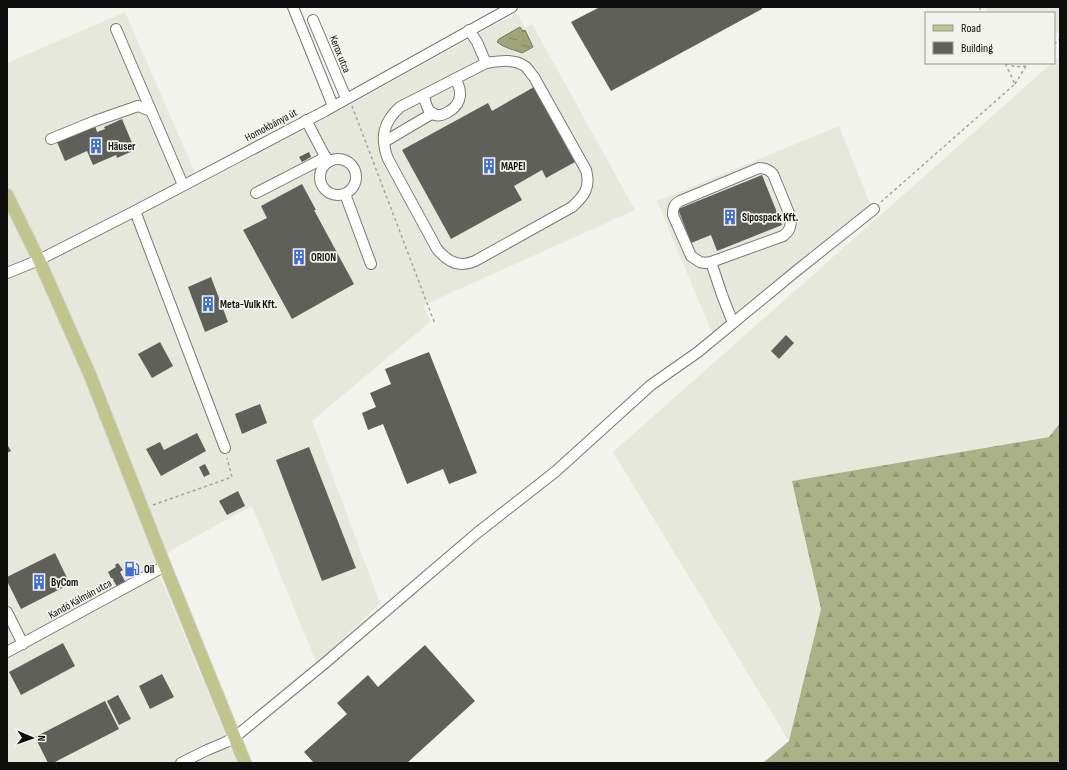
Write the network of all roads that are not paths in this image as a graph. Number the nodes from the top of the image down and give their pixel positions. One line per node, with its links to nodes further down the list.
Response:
1 (294, 7): 10 (street)
2 (512, 7): 5 (street, Homokbánya út)
3 (313, 20): 9 (street, Kerox utca)
4 (116, 29): 11 (street)
5 (469, 30): 6 (street); 9 (street, Homokbánya út)
6 (486, 63): 7 (street); 15 (street)
7 (455, 79): 8 (street); 12 (street)
8 (424, 95): 12 (street); 15 (street)
9 (347, 97): 10 (street, Homokbánya út)
10 (333, 106): 13 (street, Homokbánya út)
11 (151, 111): 14 (street); 17 (street)
12 (433, 114): 15 (street)
13 (306, 120): 16 (street); 17 (street, Homokbánya út)
14 (51, 139)
15 (384, 142)
16 (327, 159): 18 (street); 19 (street); 19 (street)
17 (183, 185): 22 (street, Homokbánya út)
18 (256, 193)
19 (345, 194): 25 (street)
20 (7, 195): 23 (main road)
21 (874, 209): 27 (street)
22 (135, 211): 23 (street, Homokbánya út); 28 (street)
23 (39, 260): 26 (street, Homokbánya út); 29 (main road)
24 (711, 262): 24 (street); 27 (street)
25 (371, 264)
26 (7, 273)
27 (732, 323): 33 (street)
28 (225, 448)
29 (164, 566): 31 (street, Kandó Kálmán utca); 33 (main road)
30 (7, 612): 31 (street)
31 (23, 644): 32 (street, Kandó Kálmán utca)
32 (7, 652)
33 (235, 737): 34 (street); 35 (main road)
34 (181, 763)
35 (245, 763)

